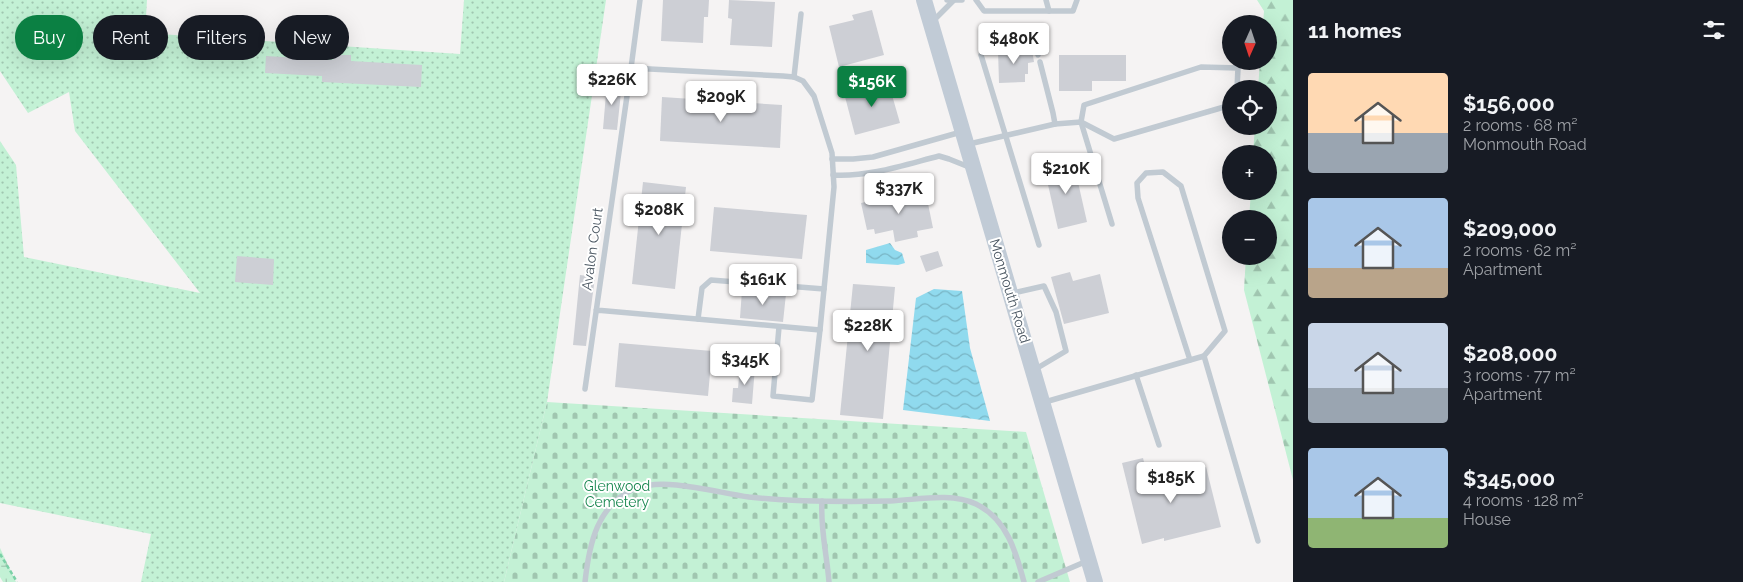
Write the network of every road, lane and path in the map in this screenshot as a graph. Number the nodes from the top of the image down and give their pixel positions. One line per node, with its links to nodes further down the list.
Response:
1 (640, 0): 13 (lane, Avalon Court)
2 (924, 0): 10 (main road, Monmouth Road)
3 (962, 0): 7 (lane)
4 (976, 0): 8 (lane)
5 (1046, 0): 8 (lane)
6 (1077, 0): 8 (lane)
7 (950, 1): 10 (lane)
8 (1049, 11)
9 (801, 14): 14 (lane)
10 (931, 23): 20 (main road, Monmouth Road)
11 (1038, 55): 19 (lane)
12 (1040, 62): 18 (lane)
13 (630, 68): 14 (lane); 28 (lane, Avalon Court)
14 (794, 77): 21 (lane)
15 (1237, 80): 17 (lane)
16 (1222, 108): 17 (lane)
17 (1081, 122): 18 (lane); 24 (lane)
18 (1054, 124): 19 (lane)
19 (1005, 136): 20 (lane); 25 (lane)
20 (965, 138): 21 (lane); 22 (main road, Monmouth Road)
21 (832, 159): 23 (lane)
22 (974, 169): 23 (lane); 27 (main road, Monmouth Road)
23 (833, 175): 26 (lane)
24 (1112, 224)
25 (1039, 245)
26 (824, 289): 29 (lane); 31 (lane)
27 (1011, 293): 34 (main road, Monmouth Road); 34 (lane)
28 (596, 310): 29 (lane, Avalon Court); 36 (lane, Avalon Court)
29 (698, 319): 30 (lane, Avalon Court)
30 (779, 327): 31 (lane, Avalon Court); 31 (lane)
31 (820, 330)
32 (1204, 356): 33 (lane); 33 (lane); 40 (lane)
33 (1190, 360): 35 (lane)
34 (1033, 370): 37 (main road, Monmouth Road)
35 (1136, 375): 37 (lane); 38 (lane)
36 (585, 389)
37 (1043, 403): 42 (main road, Monmouth Road)
38 (1158, 445)
39 (822, 501): 44 (lane); 45 (lane); 46 (lane)
40 (1258, 541)
41 (0, 554): 43 (path)
42 (1088, 560): 47 (lane); 48 (main road, Monmouth Road)
43 (17, 582)
44 (585, 582)
45 (829, 582)
46 (1024, 582)
47 (1038, 582)
48 (1095, 582)

